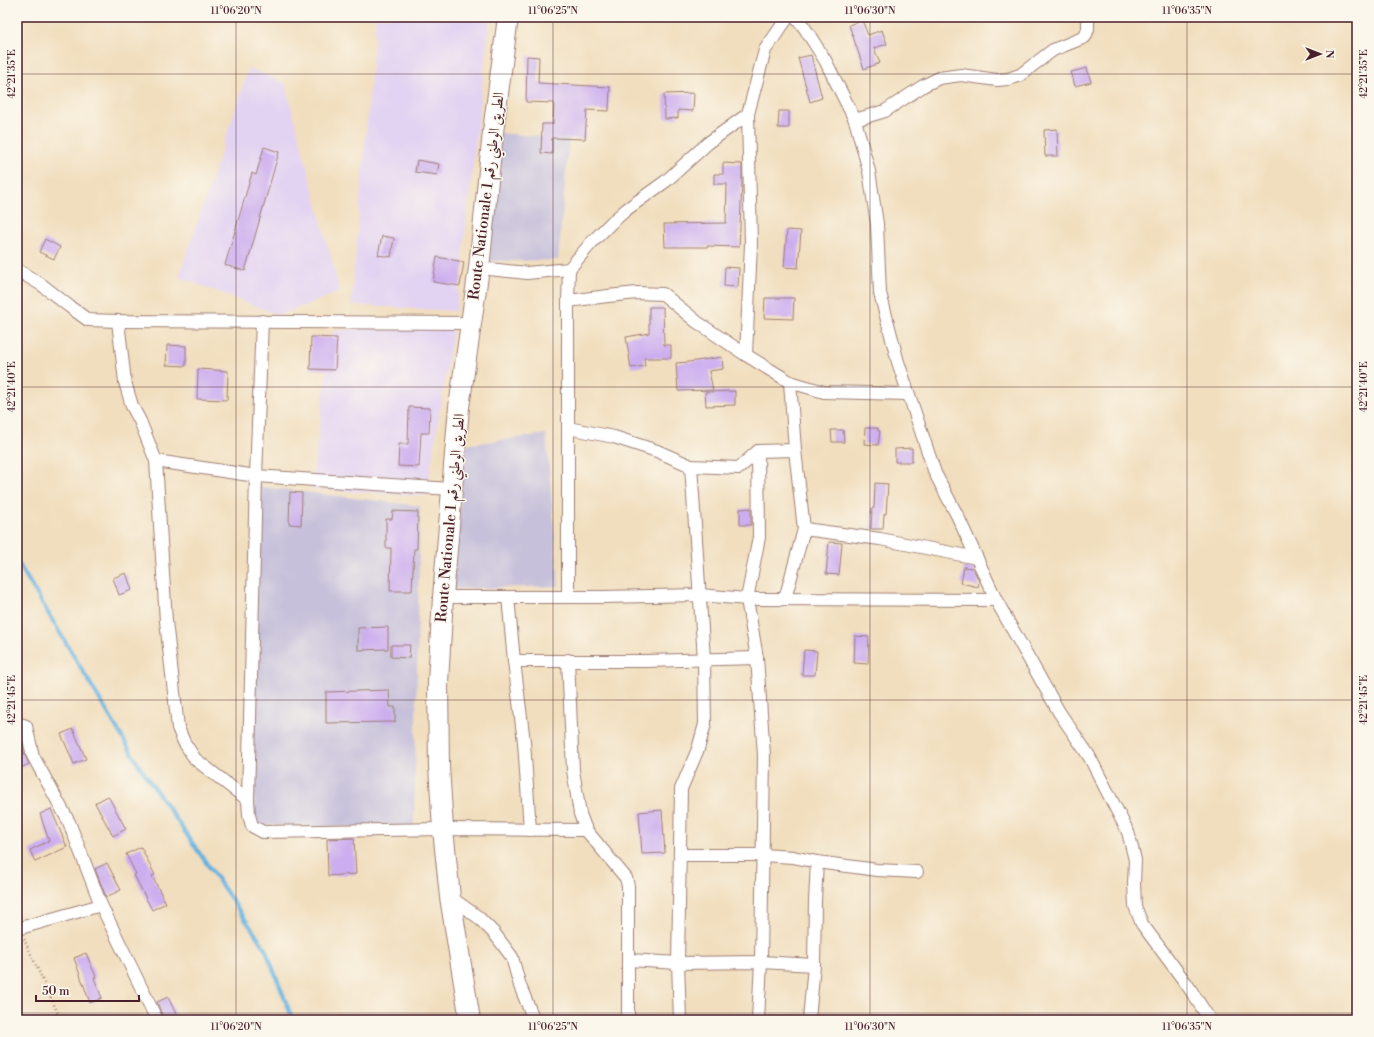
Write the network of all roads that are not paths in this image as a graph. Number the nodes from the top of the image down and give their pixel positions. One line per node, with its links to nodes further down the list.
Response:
1 (508, 17): 7 (highway, Route Nationale الطريق الوطني رقم 1)
2 (788, 17): 5 (street)
3 (795, 17): 6 (street)
4 (1088, 17): 6 (street)
5 (748, 114): 8 (street); 14 (street)
6 (855, 120): 16 (street)
7 (479, 268): 8 (street); 13 (highway, Route Nationale الطريق الوطني رقم 1)
8 (569, 269): 10 (street)
9 (17, 270): 11 (street)
10 (568, 301): 14 (street); 17 (street)
11 (118, 321): 12 (street); 20 (street)
12 (262, 321): 13 (street); 22 (street)
13 (472, 323): 23 (highway, Route Nationale الطريق الوطني رقم 1)
14 (746, 355): 15 (street)
15 (790, 382): 16 (street); 18 (street)
16 (908, 394): 25 (street)
17 (568, 428): 21 (street); 29 (street)
18 (795, 450): 19 (street); 24 (street)
19 (758, 451): 21 (street); 30 (street)
20 (156, 461): 22 (street); 38 (street)
21 (691, 466): 26 (street)
22 (256, 476): 23 (street); 38 (street)
23 (451, 489): 27 (highway, Route Nationale الطريق الوطني رقم 1)
24 (804, 529): 25 (street); 31 (street)
25 (977, 558): 32 (street)
26 (700, 595): 29 (street); 30 (street); 34 (street)
27 (443, 597): 28 (street); 39 (highway, Route Nationale الطريق الوطني رقم 1)
28 (508, 597): 29 (street); 36 (street)
29 (568, 597)
30 (747, 599): 31 (street); 33 (street)
31 (785, 599): 32 (street)
32 (996, 600): 60 (street)
33 (757, 658): 34 (street); 43 (street)
34 (704, 659): 35 (street); 42 (street)
35 (568, 660): 36 (street); 41 (street)
36 (514, 661): 40 (street)
37 (17, 723): 47 (street)
38 (248, 800): 39 (street)
39 (443, 829): 40 (street); 46 (highway, Route Nationale الطريق الوطني رقم 1)
40 (530, 830): 41 (street)
41 (586, 830): 49 (street)
42 (680, 855): 43 (street); 51 (street)
43 (762, 856): 44 (street); 50 (street)
44 (817, 862): 45 (street); 52 (street)
45 (917, 872)
46 (450, 897): 54 (highway, Route Nationale الطريق الوطني رقم 1); 55 (street)
47 (101, 905): 48 (street); 53 (street)
48 (18, 929)
49 (629, 960): 51 (street); 56 (street)
50 (761, 962): 51 (street); 52 (street); 58 (street)
51 (678, 963): 57 (street)
52 (814, 965): 59 (street)
53 (157, 1020)
54 (470, 1020)
55 (534, 1020)
56 (628, 1020)
57 (680, 1020)
58 (758, 1020)
59 (809, 1020)
60 (1210, 1020)

